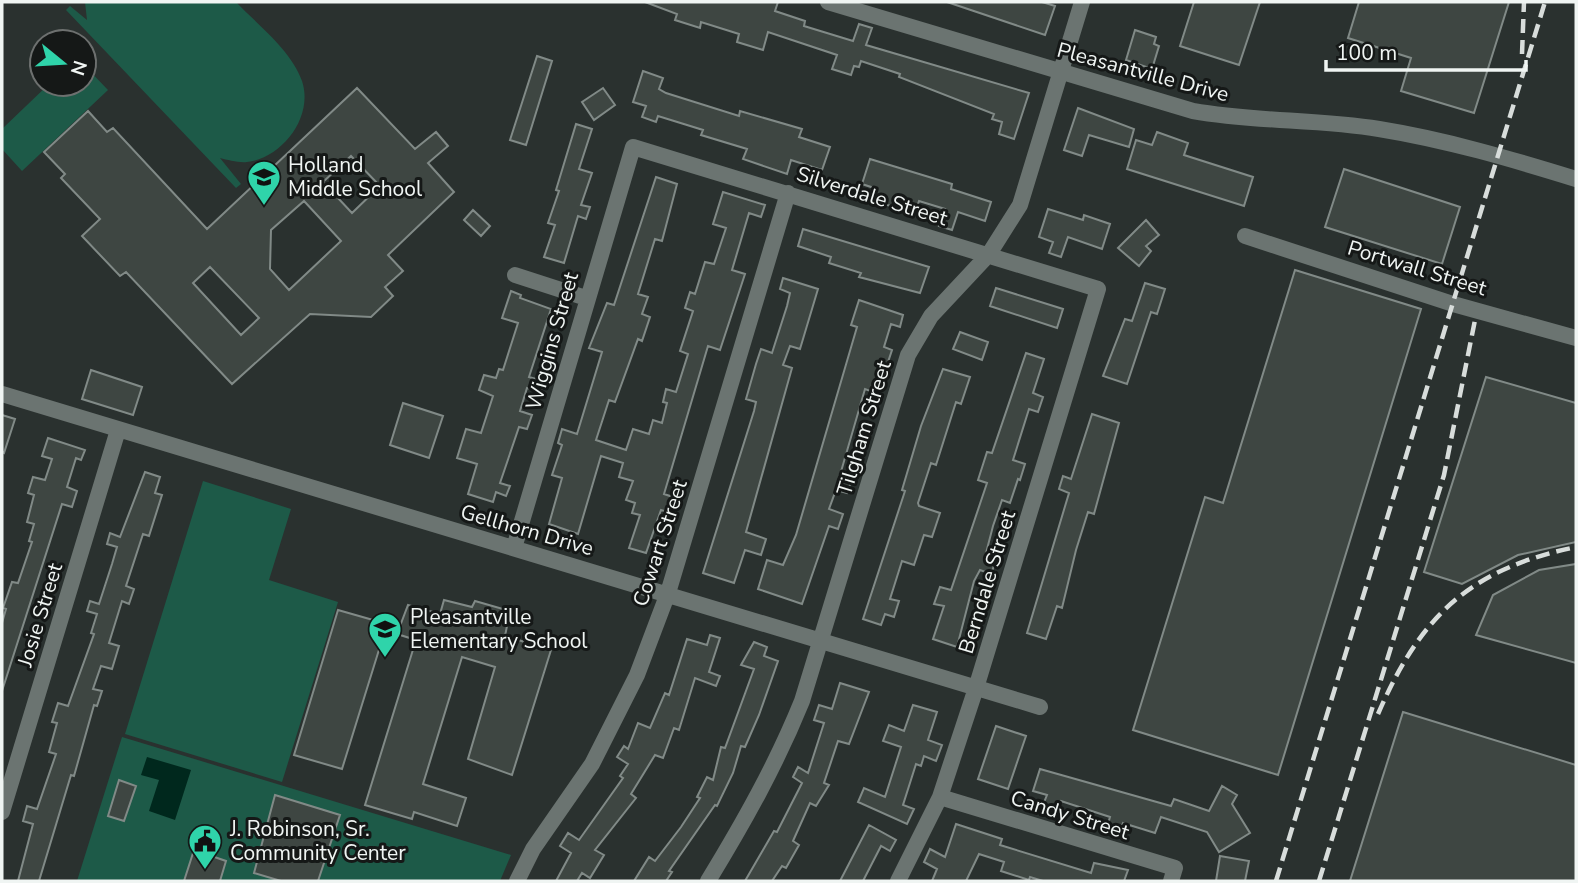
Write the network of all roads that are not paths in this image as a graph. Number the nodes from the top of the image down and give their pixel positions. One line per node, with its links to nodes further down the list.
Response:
1 (828, 2): 3 (street, Pleasantville Drive)
2 (1082, 2): 3 (street, Tilgham Street)
3 (1061, 73): 5 (street, Pleasantville Drive); 8 (street, Tilgham Street)
4 (633, 147): 6 (street, Silverdale Street); 11 (street, Wiggins Street)
5 (1576, 179)
6 (788, 193): 8 (street, Silverdale Street); 16 (street, Cowart Street)
7 (1245, 236): 12 (street, Portwall Street)
8 (989, 254): 10 (street, Silverdale Street); 17 (street, Tilgham Street)
9 (515, 275): 11 (street)
10 (1098, 289): 18 (street, Berndale Street)
11 (586, 298): 15 (street, Wiggins Street)
12 (1576, 338)
13 (2, 394): 14 (street, Gellhorn Drive)
14 (118, 430): 15 (street, Gellhorn Drive); 21 (street, Josie Street)
15 (514, 548): 16 (street, Gellhorn Drive)
16 (668, 593): 17 (street, Gellhorn Drive); 22 (street, Cowart Street)
17 (821, 641): 18 (street, Gellhorn Drive); 23 (street, Tilgham Street)
18 (976, 688): 19 (street, Gellhorn Drive); 20 (street, Berndale Street)
19 (1040, 707)
20 (940, 797): 24 (street, Berndale Street); 25 (street, Candy Street)
21 (2, 812)
22 (517, 881)
23 (708, 881)
24 (898, 881)
25 (1171, 881)

